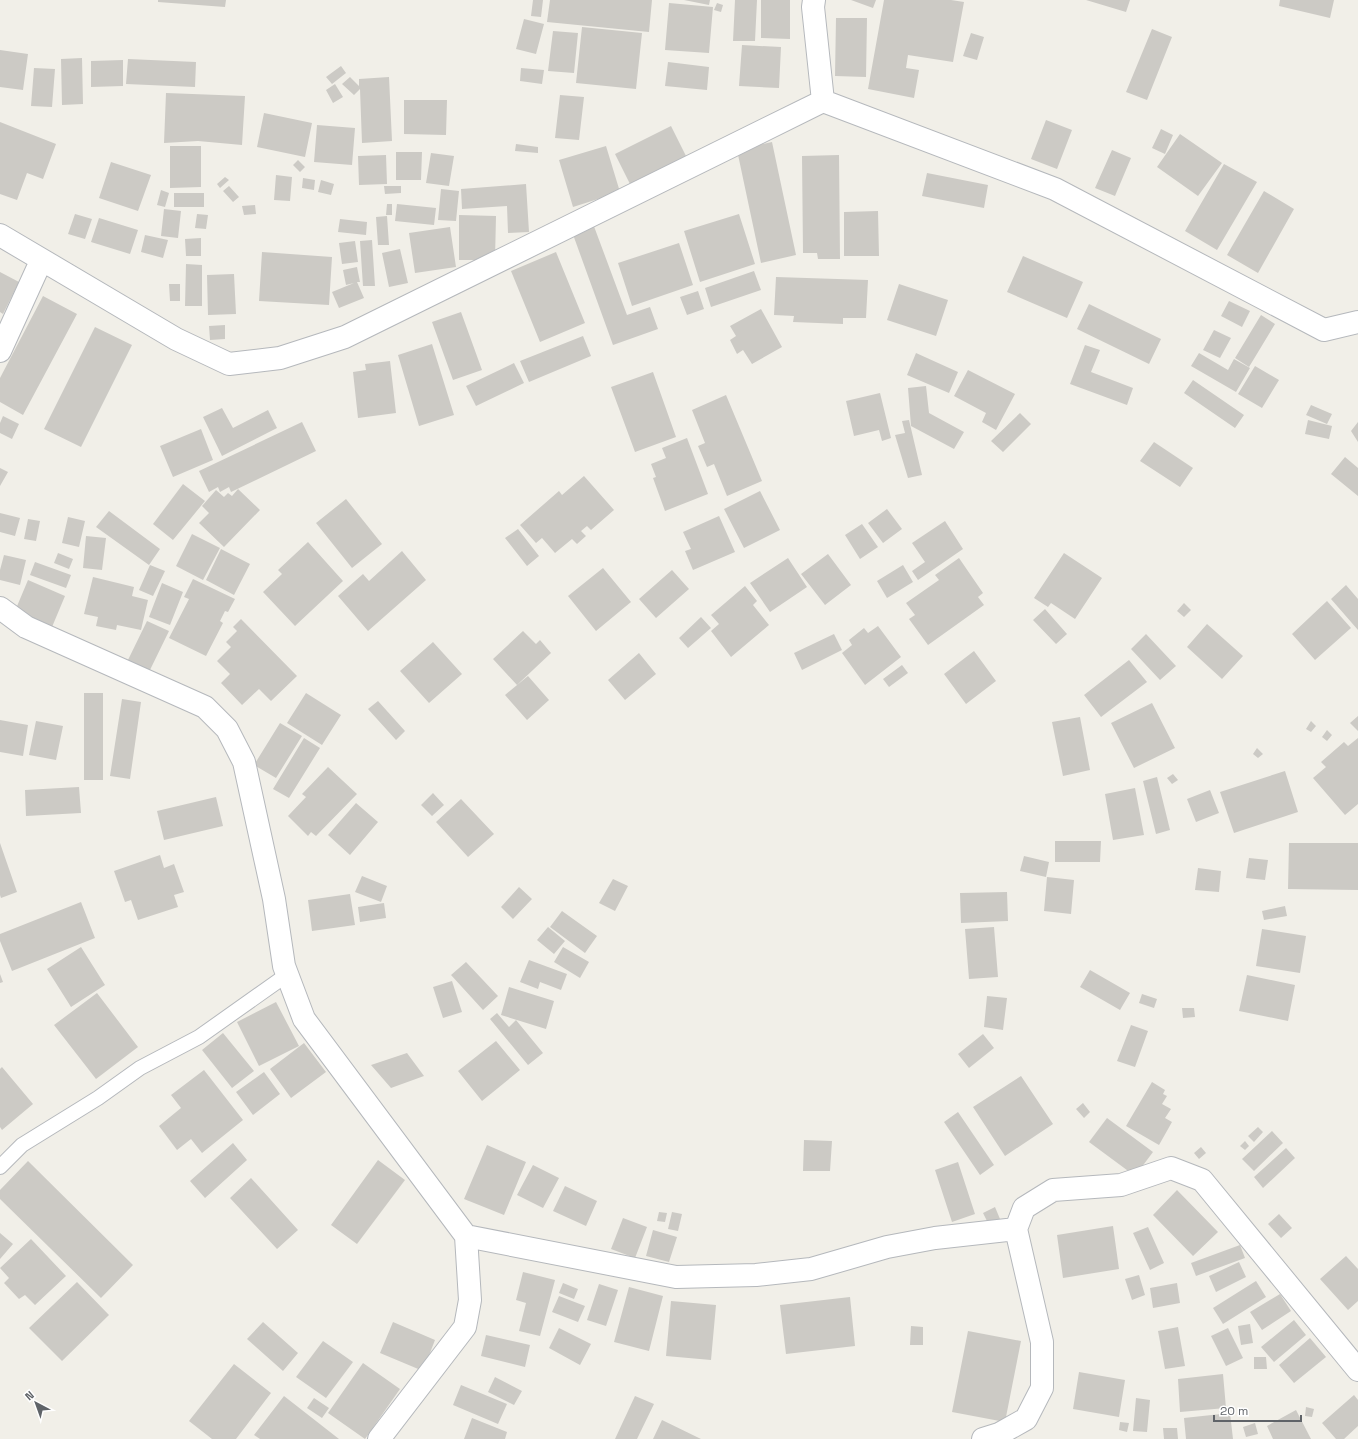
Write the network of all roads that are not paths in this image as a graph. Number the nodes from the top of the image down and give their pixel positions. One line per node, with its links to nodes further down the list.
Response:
1 (814, 0): 2 (street)
2 (823, 101): 4 (street); 5 (street)
3 (0, 236): 4 (street)
4 (41, 261): 6 (street)
5 (1358, 322)
6 (0, 352)
7 (0, 608): 8 (street)
8 (288, 974): 9 (lane); 11 (street)
9 (0, 1167)
10 (1016, 1229): 11 (street); 12 (street); 14 (street)
11 (466, 1236): 13 (street)
12 (1358, 1370)
13 (379, 1439)
14 (983, 1439)

